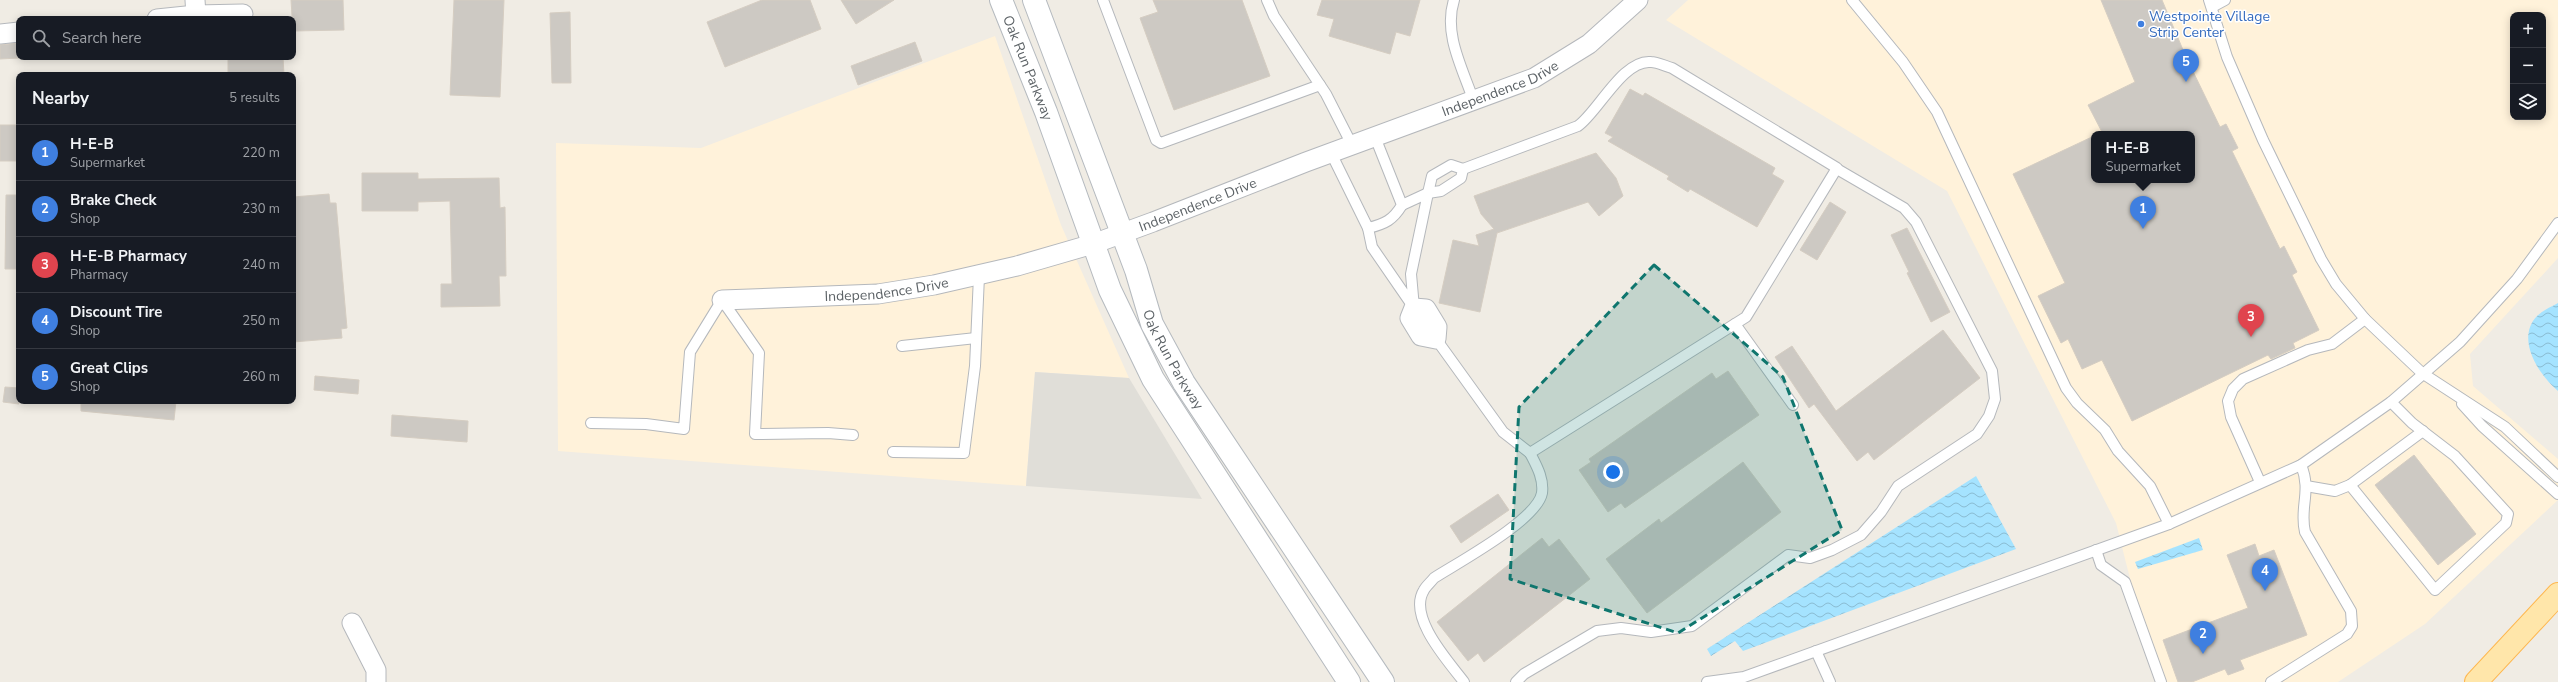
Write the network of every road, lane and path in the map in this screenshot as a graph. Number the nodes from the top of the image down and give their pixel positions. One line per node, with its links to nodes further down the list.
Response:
1 (1001, 0): 27 (street, Oak Run Parkway)
2 (1034, 0): 26 (street, Oak Run Parkway)
3 (1103, 0): 15 (lane)
4 (1267, 0): 15 (lane)
5 (1454, 0): 16 (lane)
6 (1638, 0): 16 (street, Independence Drive)
7 (1852, 0): 51 (lane)
8 (2225, 0): 9 (lane)
9 (2210, 3): 31 (lane)
10 (196, 8): 11 (street); 12 (street)
11 (243, 14)
12 (168, 16)
13 (16, 32): 14 (street)
14 (0, 34)
15 (1320, 85): 18 (lane)
16 (1474, 102): 17 (street, Independence Drive)
17 (1375, 137): 18 (street, Independence Drive); 23 (lane)
18 (1352, 145): 19 (street, Independence Drive)
19 (1331, 153): 25 (lane); 26 (street, Independence Drive)
20 (1463, 169): 21 (lane); 22 (lane); 22 (lane)
21 (1837, 170): 32 (lane); 60 (lane)
22 (1428, 193): 23 (lane); 30 (lane)
23 (1402, 205): 25 (lane)
24 (2558, 223): 36 (lane)
25 (1368, 228): 30 (lane)
26 (1122, 233): 27 (street, Independence Drive); 58 (street, Oak Run Parkway)
27 (1093, 244): 28 (street, Independence Drive); 57 (street, Oak Run Parkway)
28 (979, 276): 29 (street, Independence Drive); 33 (lane)
29 (722, 300): 40 (lane); 42 (lane)
30 (1414, 308): 34 (street)
31 (2365, 319): 36 (lane); 47 (lane)
32 (1735, 324): 39 (lane); 44 (lane)
33 (976, 338): 35 (lane); 43 (lane)
34 (1436, 339): 44 (lane)
35 (902, 346)
36 (2422, 373): 37 (lane); 38 (lane)
37 (2454, 395): 46 (lane); 50 (lane)
38 (2391, 402): 41 (lane); 45 (lane)
39 (1793, 405)
40 (591, 422)
41 (2422, 431): 48 (lane); 48 (lane)
42 (853, 435)
43 (893, 452)
44 (1530, 452): 59 (lane)
45 (2300, 465): 47 (lane); 49 (lane)
46 (2558, 477)
47 (2260, 482): 51 (lane)
48 (2350, 485): 49 (lane)
49 (2306, 486): 64 (lane)
50 (2558, 494)
51 (2169, 524): 52 (lane)
52 (2096, 550): 55 (lane); 63 (lane)
53 (2558, 594): 65 (main road)
54 (352, 623): 56 (street)
55 (1816, 650): 61 (lane); 62 (lane)
56 (376, 682)
57 (1349, 682)
58 (1383, 682)
59 (1464, 682)
60 (1516, 682)
61 (1707, 682)
62 (1830, 682)
63 (2161, 682)
64 (2272, 682)
65 (2476, 682)

